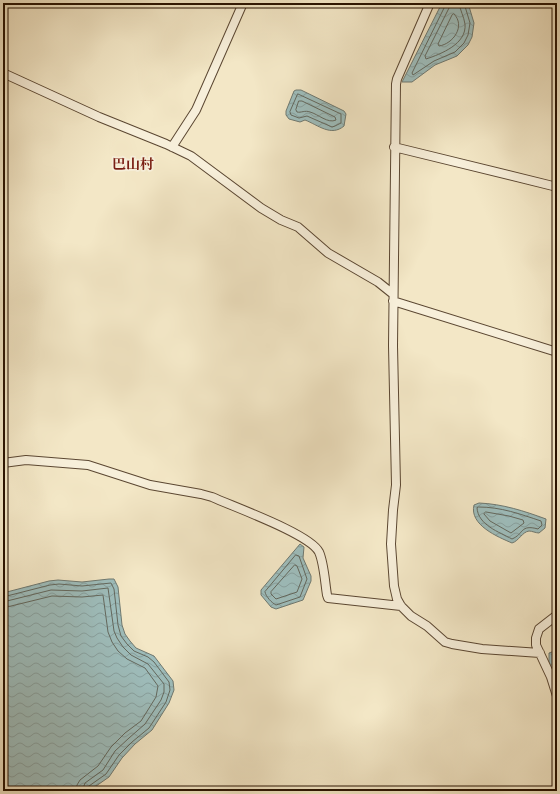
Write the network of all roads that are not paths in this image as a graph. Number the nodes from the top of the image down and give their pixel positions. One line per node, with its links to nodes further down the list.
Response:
1 (243, 3): 4 (street)
2 (430, 3): 5 (street)
3 (3, 73): 4 (street)
4 (172, 147): 7 (street)
5 (394, 147): 6 (street); 7 (street)
6 (557, 187)
7 (393, 298): 8 (street); 10 (street)
8 (557, 352)
9 (3, 463): 10 (street)
10 (401, 606): 12 (street)
11 (557, 615): 12 (street)
12 (540, 653): 13 (street)
13 (557, 696)

